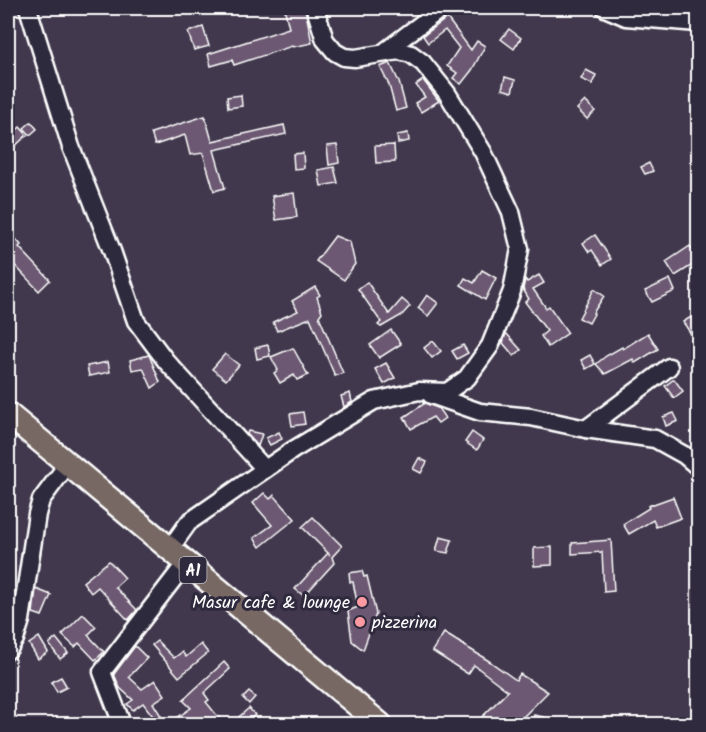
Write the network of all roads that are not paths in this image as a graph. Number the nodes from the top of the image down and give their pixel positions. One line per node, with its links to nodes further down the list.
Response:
1 (28, 8): 13 (street)
2 (315, 8): 6 (street)
3 (442, 8): 6 (street)
4 (605, 8): 5 (street)
5 (699, 23)
6 (384, 52): 8 (street)
7 (669, 367): 10 (street)
8 (419, 391): 10 (street); 13 (street)
9 (8, 414): 11 (highway, A1 / A1)
10 (586, 429): 12 (street)
11 (66, 465): 14 (highway, A1 / A1); 15 (street)
12 (699, 467)
13 (265, 469): 14 (street)
14 (177, 557): 16 (street); 17 (highway, A1 / A1)
15 (8, 650)
16 (122, 724)
17 (380, 724)

